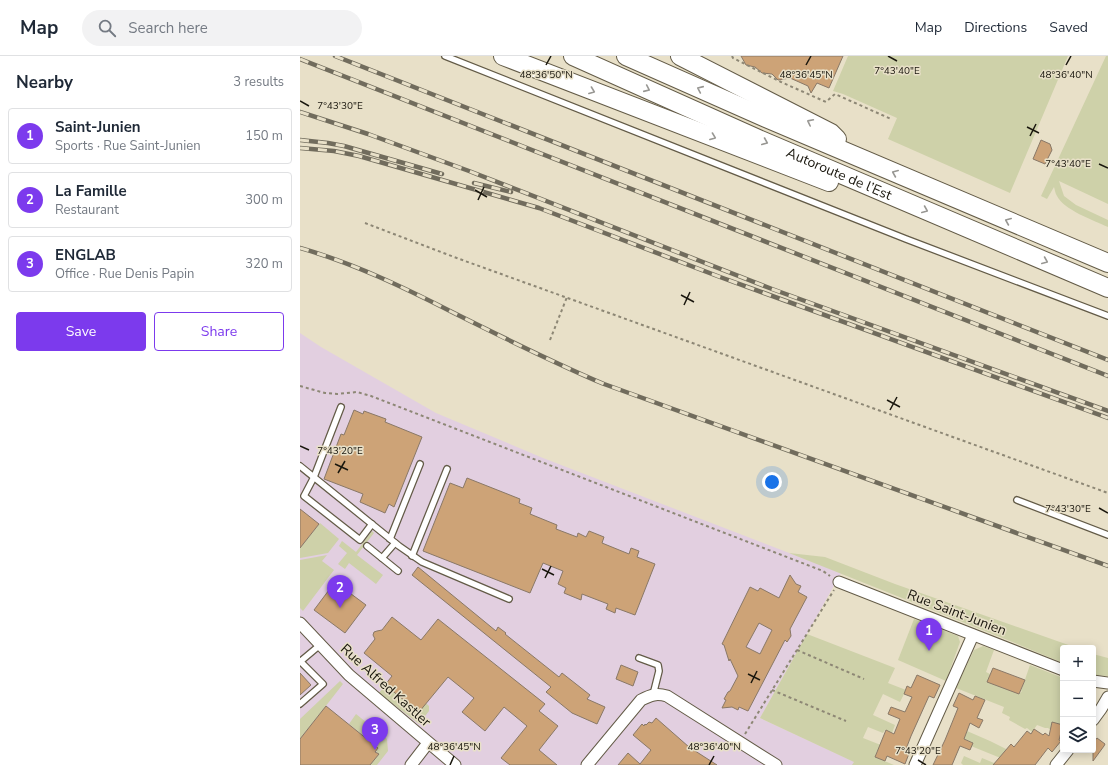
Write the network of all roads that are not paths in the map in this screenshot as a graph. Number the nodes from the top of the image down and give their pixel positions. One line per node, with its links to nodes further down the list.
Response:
1 (445, 56): 10 (lane)
2 (503, 56): 7 (highway, one-way to 7)
3 (573, 56): 7 (highway, Autoroute de l’Est, one-way to 7)
4 (626, 56): 6 (highway, Autoroute de l’Est, one-way to 4)
5 (680, 56): 6 (highway, one-way to 5)
6 (852, 154): 8 (highway, Autoroute de l’Est, one-way to 6)
7 (889, 195): 9 (highway, Autoroute de l’Est, one-way to 9)
8 (1108, 263)
9 (1108, 288)
10 (1108, 316)
11 (341, 407): 15 (lane)
12 (420, 464): 19 (lane)
13 (300, 466): 15 (lane)
14 (447, 469): 21 (lane)
15 (314, 477): 17 (lane); 17 (lane)
16 (1017, 500): 18 (lane)
17 (372, 524): 19 (lane)
18 (1108, 535)
19 (392, 541): 21 (lane); 22 (lane)
20 (367, 546): 22 (lane)
21 (412, 556): 25 (lane)
22 (382, 558): 23 (lane)
23 (398, 571)
24 (839, 582): 27 (street, Rue Saint-Junien)
25 (509, 599)
26 (300, 623): 28 (street, Rue Alfred Kastler)
27 (973, 635): 31 (street, Rue Saint-Junien); 45 (street)
28 (320, 645): 30 (lane); 39 (street, Rue Alfred Kastler)
29 (639, 658): 34 (lane)
30 (300, 661): 36 (lane)
31 (1060, 669)
32 (1096, 681): 33 (street)
33 (1108, 683)
34 (653, 695): 43 (street); 44 (street)
35 (1108, 697): 37 (street)
36 (300, 704)
37 (1105, 712): 38 (street)
38 (1096, 718)
39 (428, 742): 41 (street); 42 (street, Rue Alfred Kastler)
40 (1066, 753): 46 (street)
41 (411, 765)
42 (455, 765)
43 (587, 765)
44 (776, 765)
45 (915, 765)
46 (1056, 765)

